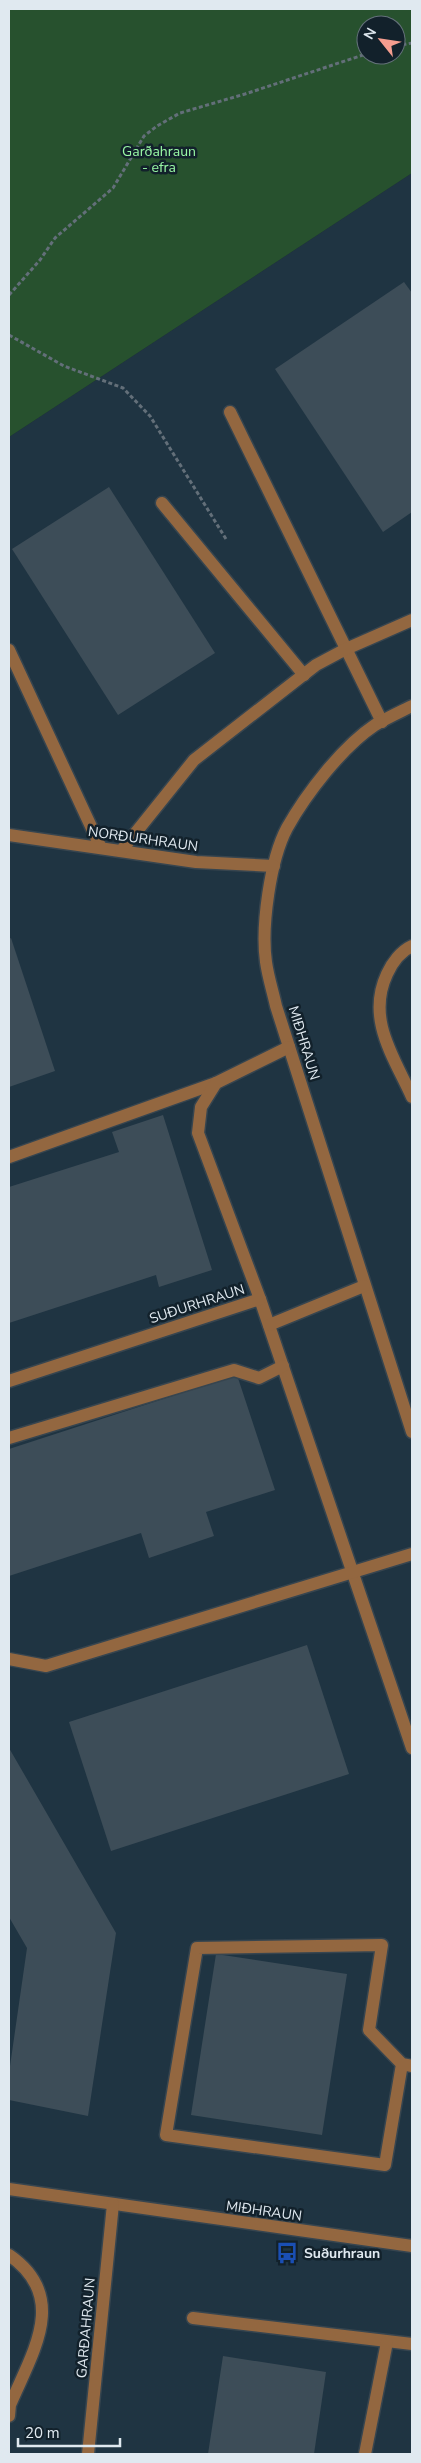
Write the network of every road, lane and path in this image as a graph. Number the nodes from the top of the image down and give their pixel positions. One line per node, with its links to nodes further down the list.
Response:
1 (356, 57): 2 (path)
2 (9, 295)
3 (230, 412): 6 (street)
4 (162, 503): 8 (street)
5 (412, 620): 6 (street)
6 (346, 649): 8 (street); 10 (street)
7 (9, 650): 12 (street)
8 (304, 675): 13 (street)
9 (412, 706): 10 (street, MIÐHRAUN)
10 (382, 722): 14 (street, MIÐHRAUN)
11 (9, 835): 12 (street, NORÐURHRAUN)
12 (101, 848): 13 (street, NORÐURHRAUN)
13 (121, 851): 14 (street, NORÐURHRAUN)
14 (274, 866): 16 (street, MIÐHRAUN)
15 (412, 946): 18 (street)
16 (289, 1047): 17 (street, SUÐURHRAUN); 20 (street, MIÐHRAUN)
17 (216, 1083): 19 (street, SUÐURHRAUN); 21 (street, SUÐURHRAUN)
18 (412, 1097)
19 (9, 1157)
20 (364, 1286): 22 (street); 25 (street, MIÐHRAUN)
21 (260, 1299): 22 (street); 24 (street, SUÐURHRAUN)
22 (269, 1325): 23 (street)
23 (283, 1366): 26 (street); 28 (street)
24 (9, 1381)
25 (412, 1432)
26 (9, 1438)
27 (412, 1554): 28 (street)
28 (353, 1573): 29 (street); 30 (street)
29 (9, 1659)
30 (412, 1748)
31 (407, 2065): 31 (street)
32 (9, 2189): 33 (street)
33 (112, 2204): 34 (street, MIÐHRAUN); 40 (street, GARÐAHRAUN)
34 (412, 2246)
35 (9, 2255): 39 (street)
36 (193, 2318): 37 (street)
37 (388, 2342): 38 (street); 41 (street)
38 (412, 2344)
39 (9, 2416)
40 (88, 2454)
41 (365, 2454)

